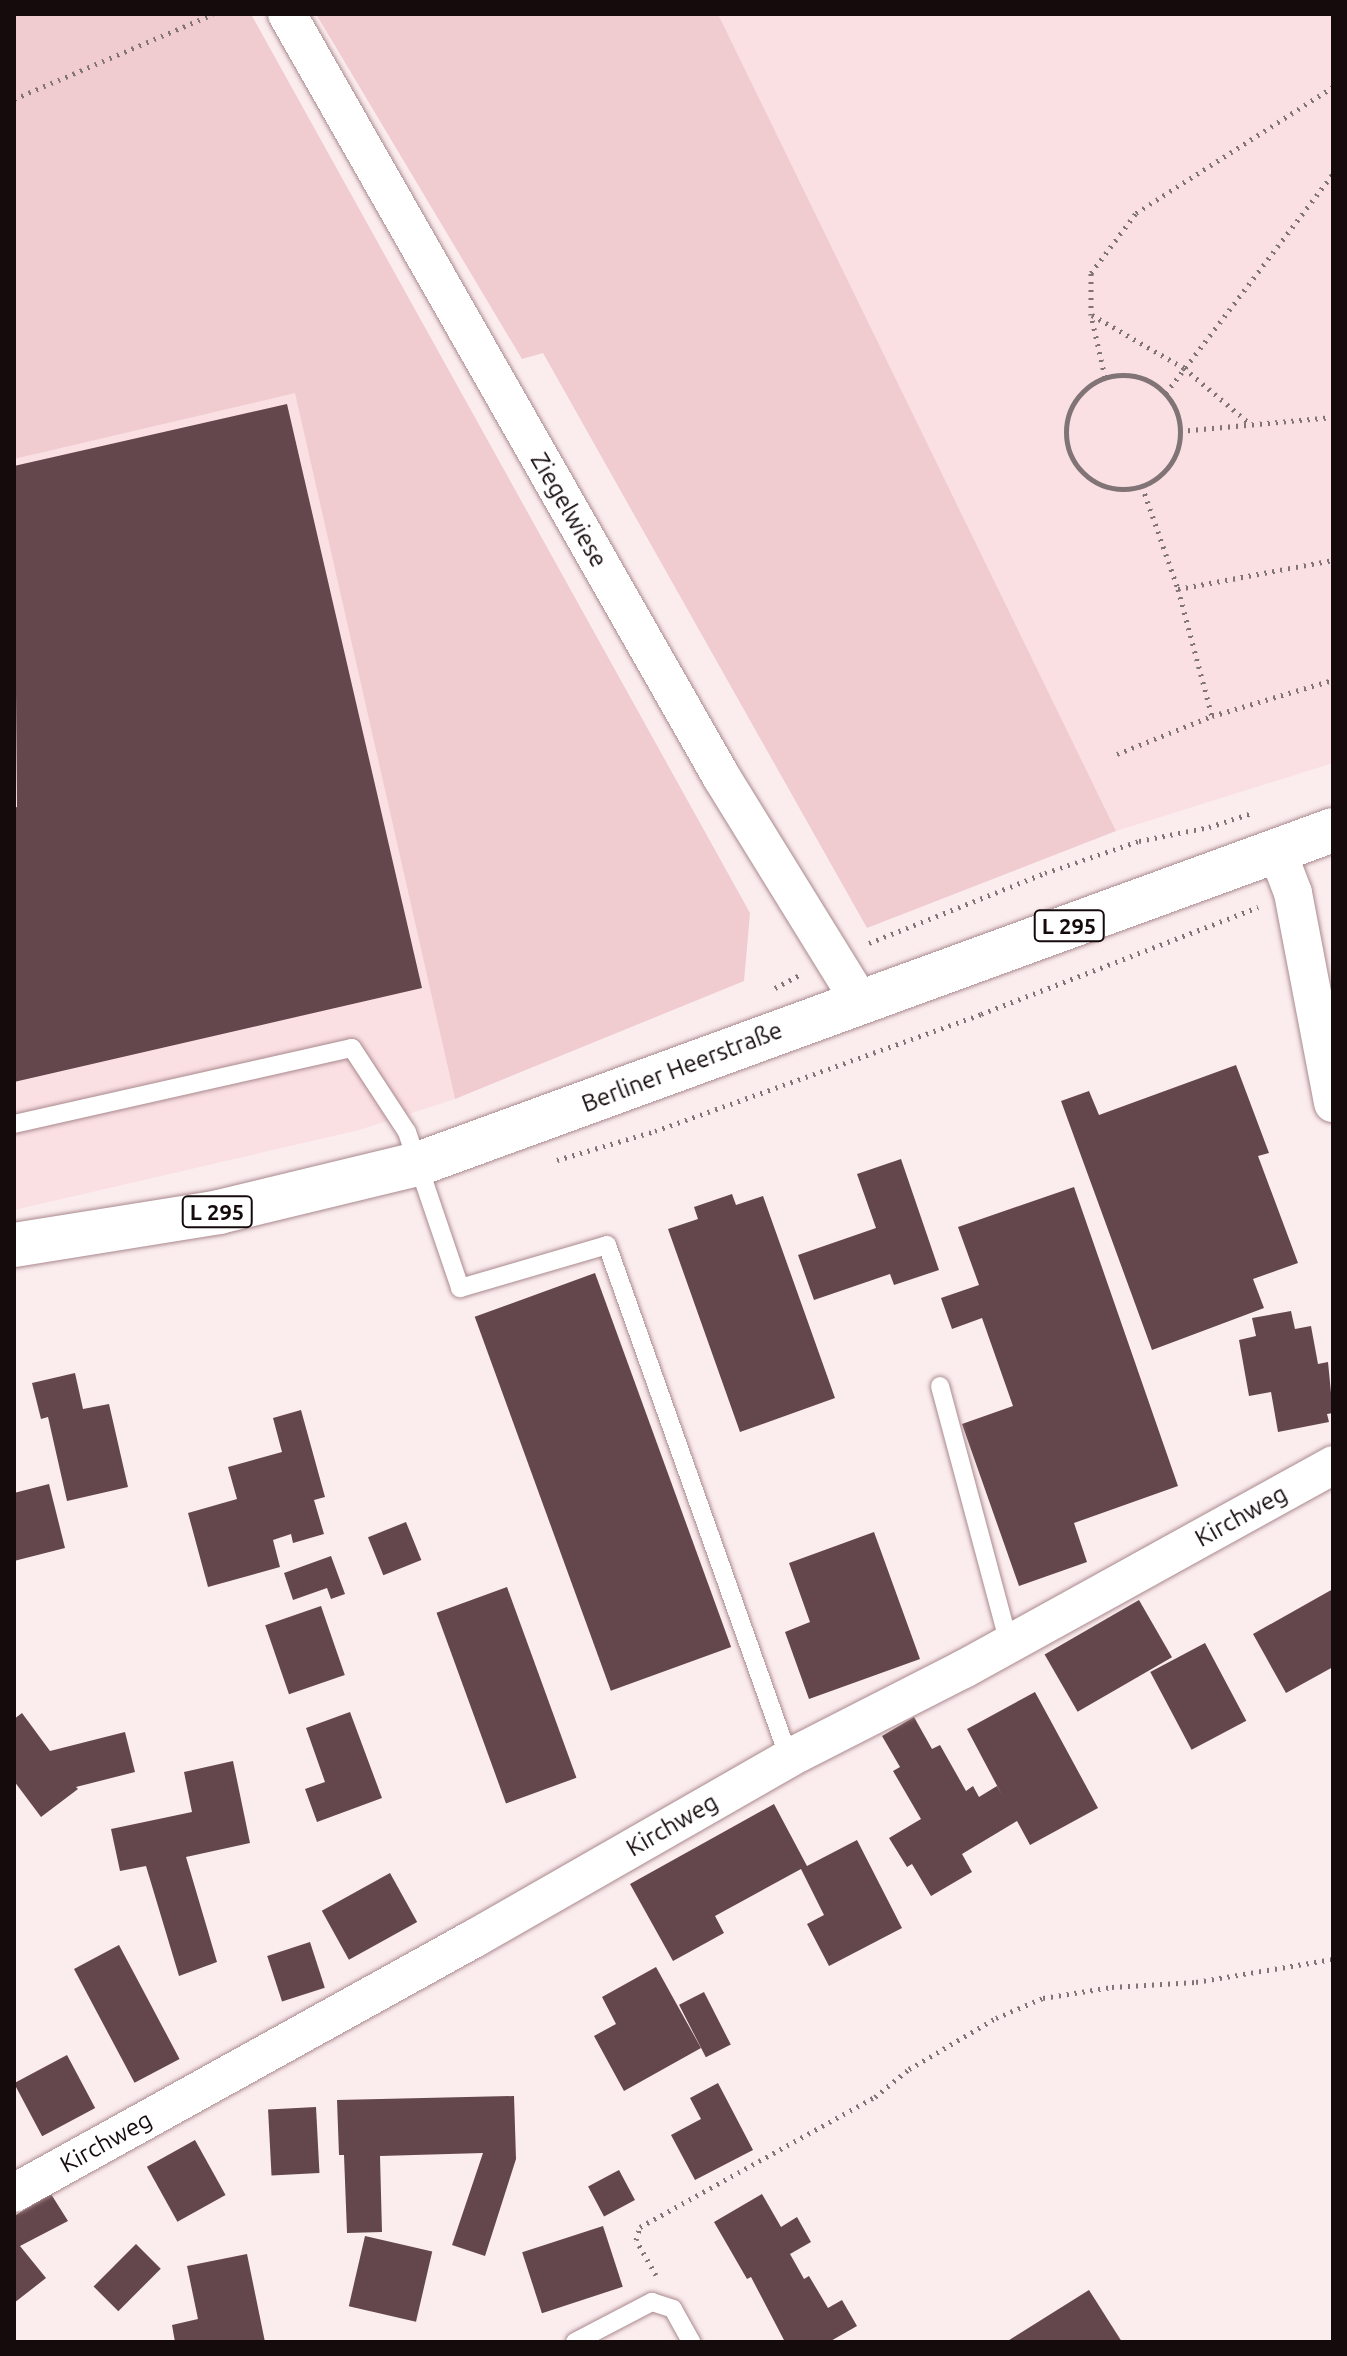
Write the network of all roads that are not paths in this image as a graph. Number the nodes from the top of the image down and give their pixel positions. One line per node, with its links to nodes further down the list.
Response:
1 (287, 14): 4 (street, Ziegelwiese)
2 (1333, 830): 3 (main road, Berliner Heerstraße / L 295)
3 (1277, 851): 4 (main road, Berliner Heerstraße / L 295); 5 (street)
4 (859, 1000): 7 (main road, Berliner Heerstraße / L 295)
5 (1333, 1103)
6 (14, 1124): 7 (lane)
7 (418, 1164): 8 (main road, Berliner Heerstraße / L 295); 12 (lane)
8 (14, 1245)
9 (940, 1386): 11 (lane)
10 (1333, 1465): 11 (street, Kirchweg)
11 (1009, 1644): 12 (street, Kirchweg)
12 (789, 1758): 13 (street, Kirchweg)
13 (14, 2193)
14 (575, 2342): 15 (lane)
15 (691, 2342)

